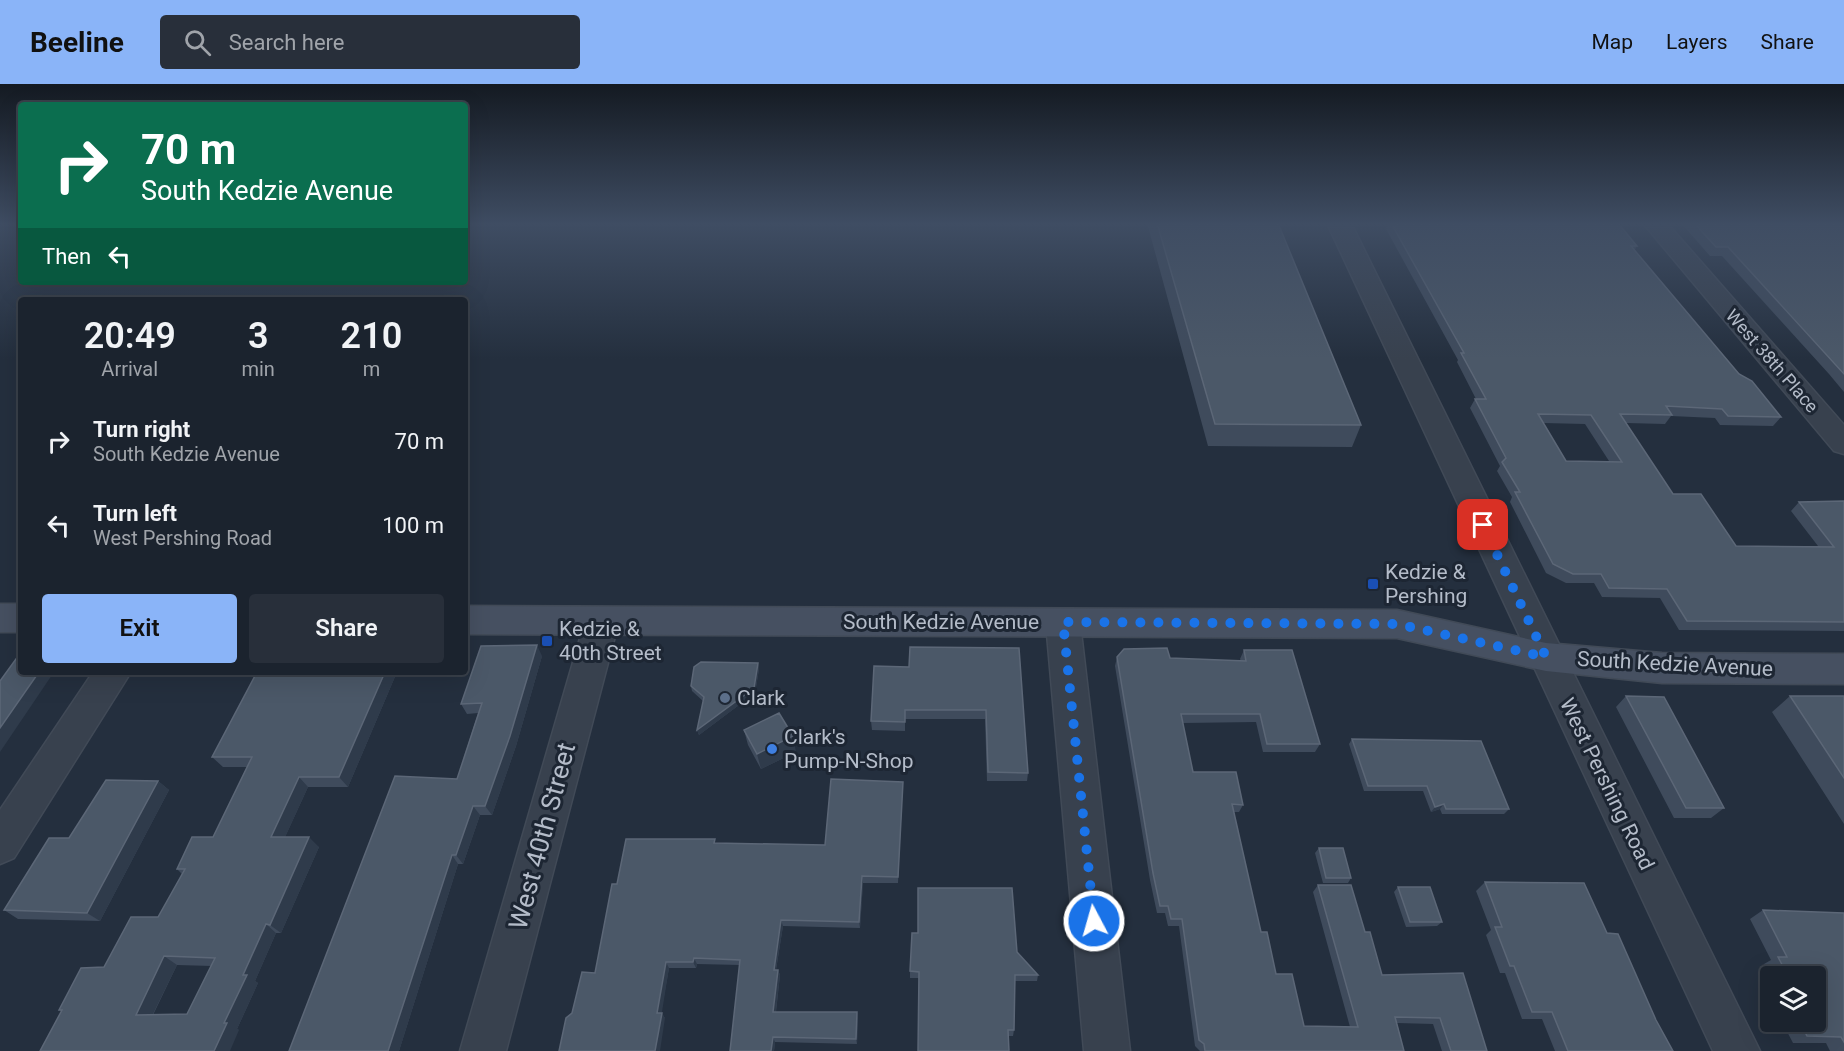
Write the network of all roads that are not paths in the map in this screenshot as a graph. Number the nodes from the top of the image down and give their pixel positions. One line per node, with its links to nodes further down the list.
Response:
1 (1361, 268): 9 (street, West Pershing Road)
2 (1693, 268): 3 (street, West 38th Place)
3 (1844, 444)
4 (0, 618): 5 (main road)
5 (18, 618)
6 (468, 620): 7 (main road, South Kedzie Avenue)
7 (602, 621): 8 (main road, South Kedzie Avenue); 13 (street, West 40th Street)
8 (1063, 622): 9 (main road, South Kedzie Avenue); 14 (street)
9 (1546, 657): 10 (main road, South Kedzie Avenue); 15 (street, West Pershing Road)
10 (1844, 669)
11 (111, 675): 12 (street)
12 (0, 845)
13 (483, 1051)
14 (1107, 1051)
15 (1737, 1051)

